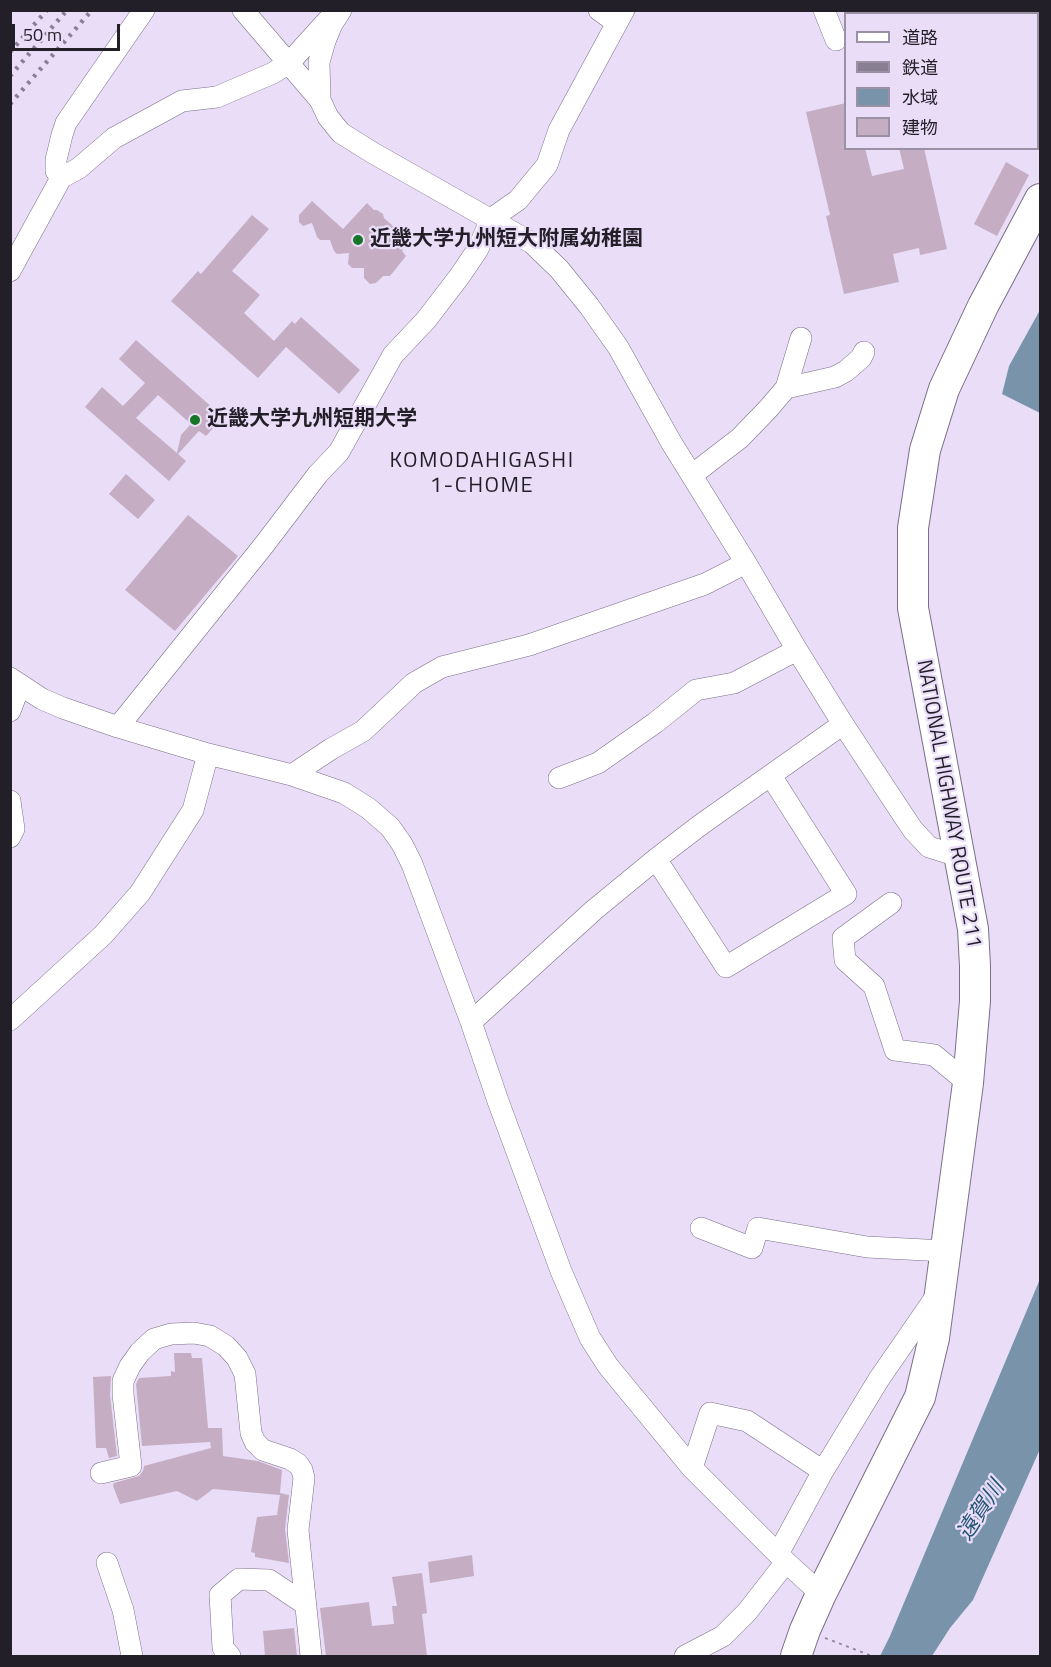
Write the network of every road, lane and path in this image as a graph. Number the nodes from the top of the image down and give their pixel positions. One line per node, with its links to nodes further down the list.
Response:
1 (144, 10): 10 (street)
2 (243, 10): 8 (street)
3 (339, 10): 8 (street); 9 (street)
4 (599, 10): 6 (street)
5 (824, 10): 7 (street)
6 (621, 17): 12 (street)
7 (836, 40)
8 (289, 63): 9 (street); 10 (street)
9 (321, 100): 12 (street)
10 (61, 178): 13 (street)
11 (1041, 199): 30 (highway, NATIONAL HIGHWAY ROUTE 211)
12 (491, 219): 17 (street); 23 (street)
13 (10, 271)
14 (801, 338): 16 (street)
15 (864, 352): 16 (street)
16 (786, 388): 17 (street)
17 (692, 475): 18 (street)
18 (746, 564): 19 (street); 25 (street)
19 (797, 650): 22 (street); 27 (street)
20 (15, 682): 21 (street); 23 (street)
21 (10, 711)
22 (843, 724): 26 (street); 30 (street)
23 (118, 727): 24 (street)
24 (208, 754): 25 (street); 33 (street)
25 (292, 775): 34 (street)
26 (771, 776): 31 (street); 31 (street)
27 (559, 778)
28 (10, 801): 29 (street)
29 (10, 837)
30 (958, 856): 35 (highway, NATIONAL HIGHWAY ROUTE 211)
31 (656, 859): 34 (street)
32 (891, 903): 35 (street)
33 (12, 1017)
34 (471, 1022): 39 (street)
35 (968, 1083): 37 (highway, NATIONAL HIGHWAY ROUTE 211)
36 (701, 1228): 37 (street)
37 (945, 1251): 38 (highway, NATIONAL HIGHWAY ROUTE 211)
38 (941, 1288): 40 (street); 44 (highway, NATIONAL HIGHWAY ROUTE 211)
39 (692, 1468): 40 (street); 42 (street)
40 (823, 1471): 42 (street)
41 (101, 1473): 45 (street)
42 (782, 1558): 44 (street); 50 (street)
43 (107, 1563): 47 (street)
44 (821, 1594): 51 (highway, NATIONAL HIGHWAY ROUTE 211)
45 (305, 1604): 48 (street); 49 (street)
46 (825, 1638): 52 (path)
47 (132, 1656)
48 (230, 1656)
49 (311, 1656)
50 (685, 1656)
51 (796, 1656)
52 (872, 1656)

